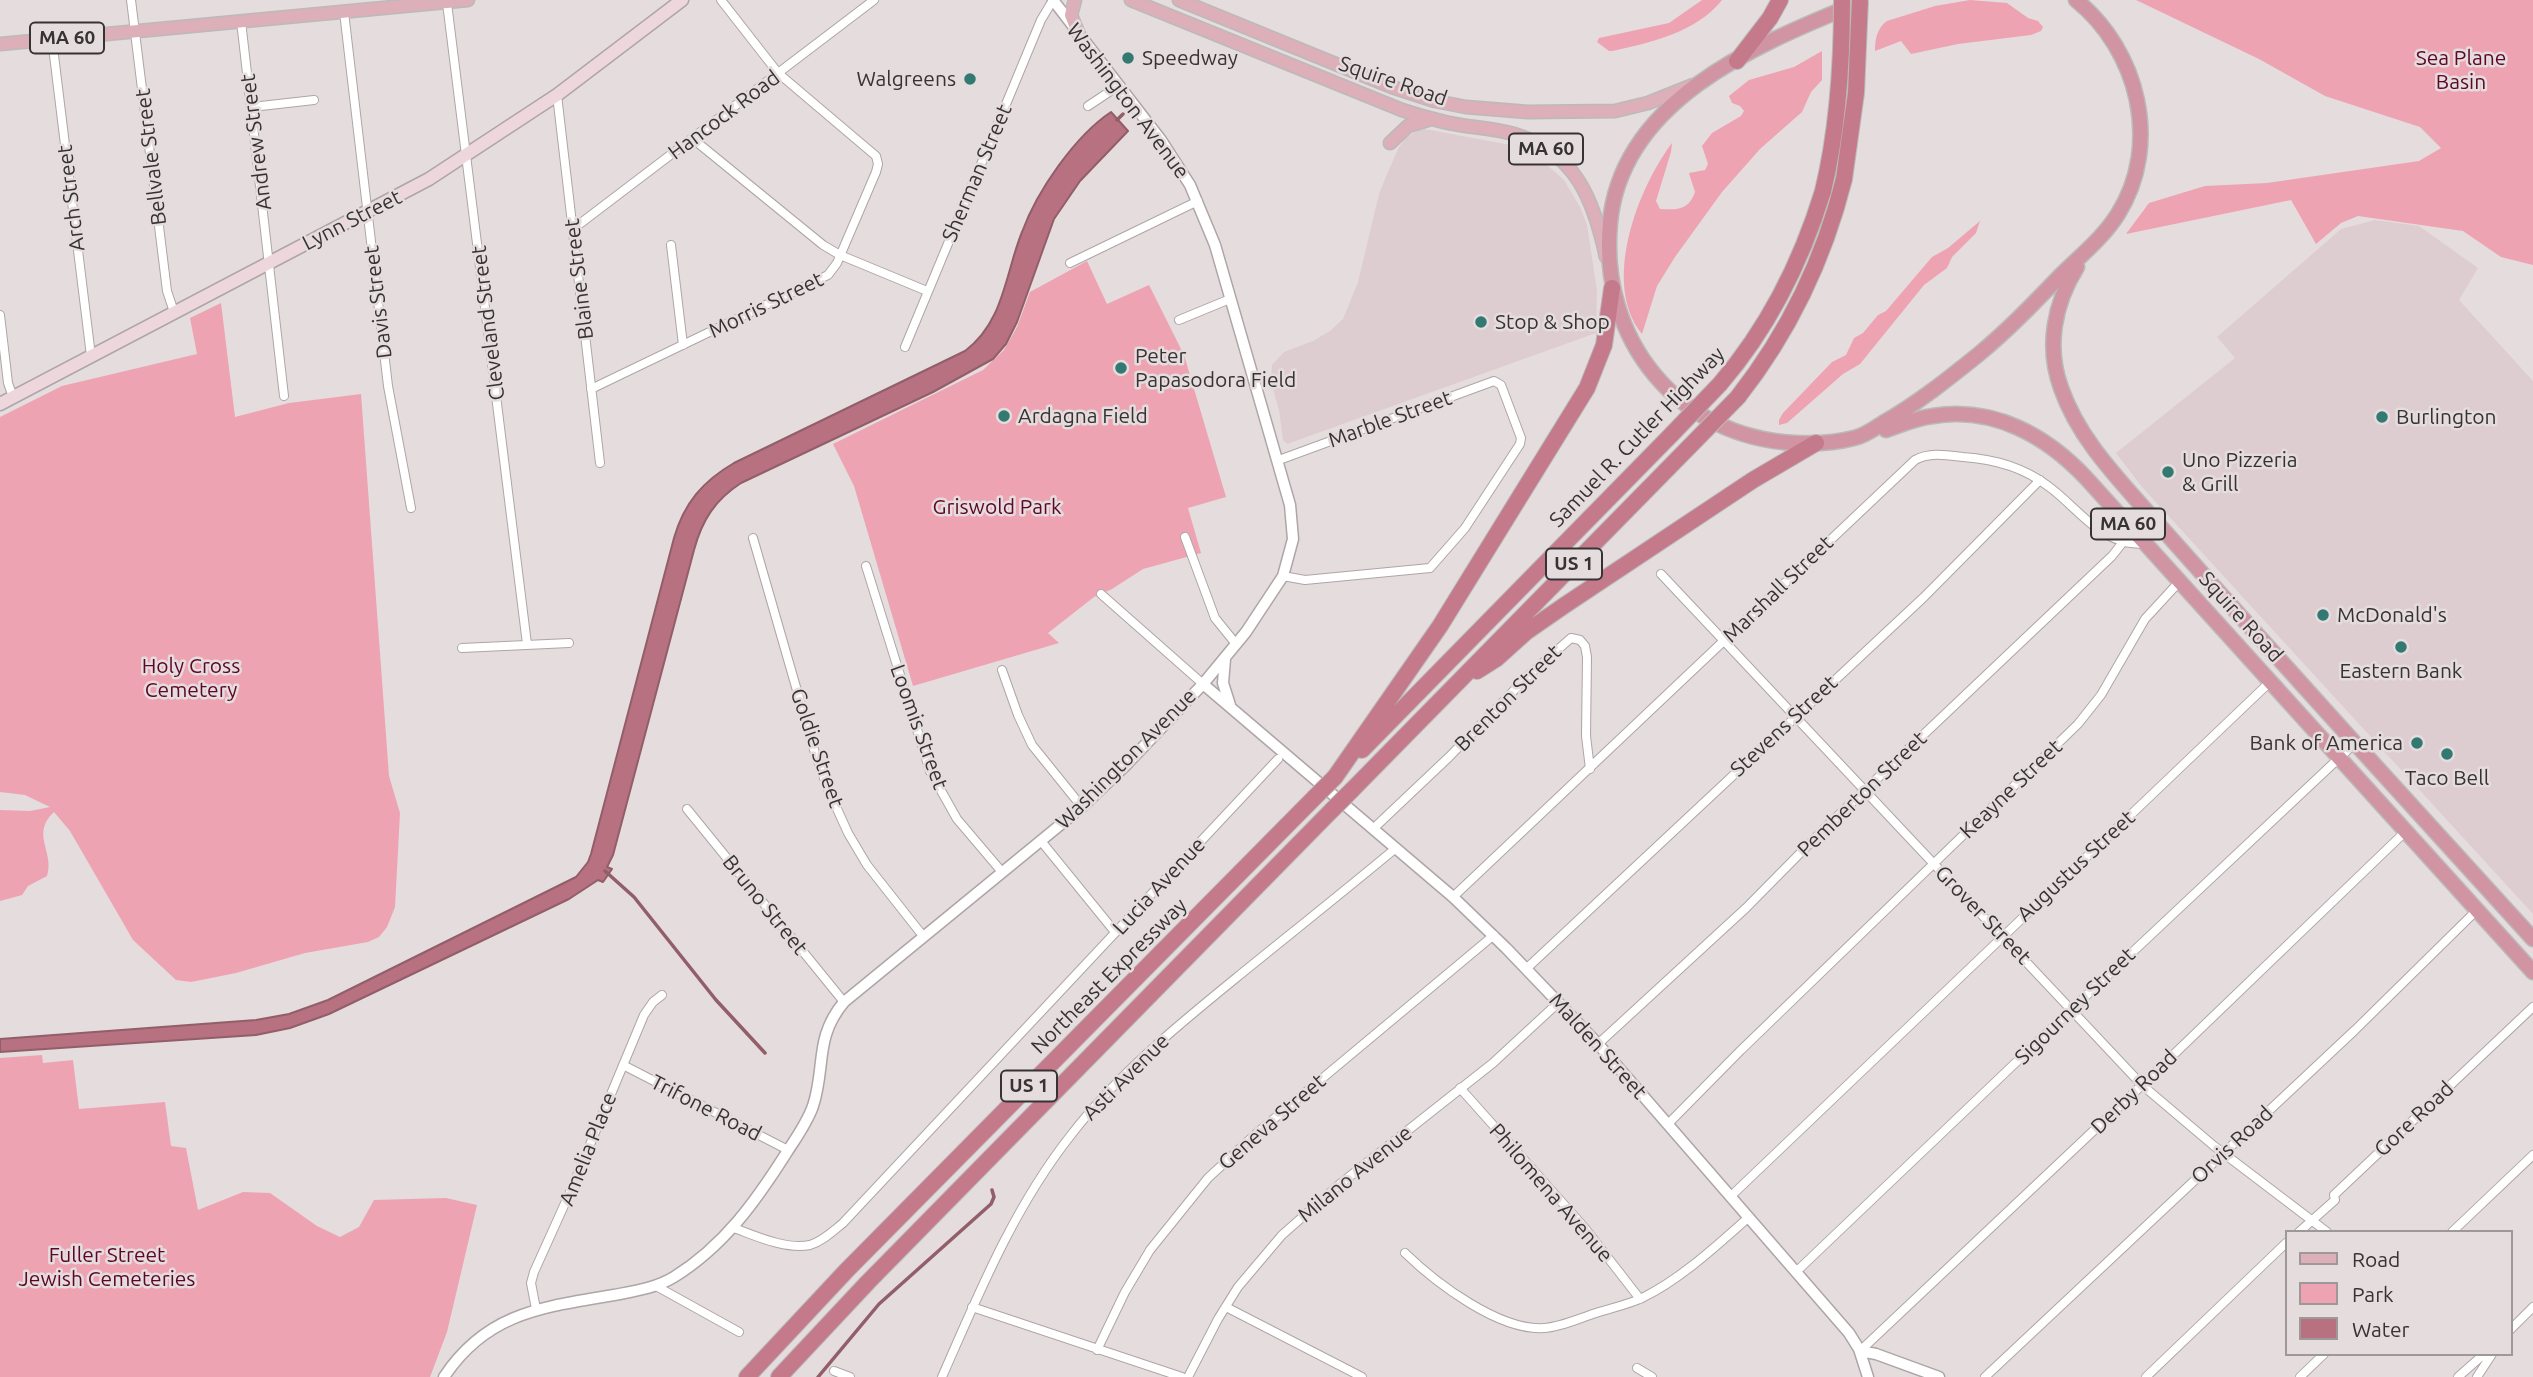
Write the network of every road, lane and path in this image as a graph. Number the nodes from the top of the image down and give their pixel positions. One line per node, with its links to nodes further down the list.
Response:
1 (131, 0): 19 (street, Bellvale Street)
2 (468, 0): 15 (main road, MA 60)
3 (682, 0): 27 (main road, Lynn Street)
4 (721, 0): 24 (street)
5 (874, 0): 24 (street, Hancock Road)
6 (1053, 0): 20 (street, Washington Avenue); 44 (street, Sherman Street)
7 (1075, 0): 20 (main road)
8 (1131, 0): 31 (main road, Squire Road / MA 60)
9 (1179, 0): 25 (main road, Squire Road / MA 60)
10 (1780, 0): 23 (highway)
11 (1842, 0): 77 (highway, Samuel R. Cutler Highway / US 1, bridge)
12 (1860, 0): 80 (highway, Samuel R. Cutler Highway / US 1, bridge)
13 (1866, 0): 23 (highway, MA 60)
14 (2076, 0): 38 (highway, MA 60)
15 (447, 2): 16 (main road, MA 60); 34 (street, Cleveland Street)
16 (390, 4): 17 (main road, MA 60)
17 (344, 12): 18 (main road, MA 60); 36 (street, Davis Street)
18 (241, 21): 19 (main road, MA 60); 30 (street, Andrew Street)
19 (134, 32): 21 (main road, MA 60); 46 (street, Bellvale Street)
20 (1080, 37): 26 (street, Washington Avenue)
21 (52, 39): 22 (main road, MA 60); 51 (street, Arch Street)
22 (0, 44)
23 (1737, 61): 25 (highway, MA 60)
24 (778, 73): 32 (street, Hancock Road); 40 (street, Morris Street)
25 (1703, 80): 43 (highway)
26 (1118, 86): 29 (street); 35 (street, Washington Avenue)
27 (557, 95): 34 (main road, Lynn Street); 37 (street, Blaine Street)
28 (314, 100): 30 (street)
29 (1087, 106)
30 (252, 107): 41 (street, Andrew Street)
31 (1431, 119): 33 (main road); 43 (main road, Squire Road / MA 60)
32 (693, 139): 37 (street, Hancock Road); 40 (street)
33 (1390, 143)
34 (467, 156): 36 (main road, Lynn Street); 72 (street, Cleveland Street)
35 (1198, 201): 42 (street); 45 (street, Washington Avenue)
36 (368, 213): 41 (main road, Lynn Street); 61 (street, Davis Street)
37 (573, 229): 52 (street, Blaine Street)
38 (2095, 243): 56 (highway); 84 (highway, Squire Road / MA 60)
39 (671, 245): 49 (street)
40 (840, 255): 44 (street); 49 (street, Morris Street)
41 (270, 262): 46 (main road, Lynn Street); 53 (street, Andrew Street)
42 (1070, 263)
43 (1611, 283): 57 (highway, MA 60); 88 (highway)
44 (927, 290): 50 (street, Sherman Street)
45 (1230, 299): 48 (street); 58 (street, Washington Avenue)
46 (174, 312): 51 (main road, Lynn Street)
47 (0, 315): 54 (street)
48 (1180, 320)
49 (683, 345): 52 (street, Morris Street)
50 (905, 347)
51 (91, 356): 54 (main road, Lynn Street)
52 (591, 389): 59 (street, Blaine Street)
53 (284, 396)
54 (13, 397): 55 (main road, Lynn Street)
55 (0, 404)
56 (1858, 438): 57 (highway, MA 60); 65 (highway, Squire Road / MA 60)
57 (1816, 443): 80 (highway)
58 (1279, 460): 68 (street, Washington Avenue); 68 (street, Marble Street)
59 (600, 463)
60 (2040, 480): 64 (street, Marshall Street); 71 (street, Marshall Street); 83 (street, Stevens Street)
61 (411, 508)
62 (1185, 537): 74 (street)
63 (753, 538): 102 (street, Goldie Street)
64 (2123, 542): 65 (street, Marshall Street); 89 (street, Pemberton Street)
65 (2146, 544): 69 (highway, Squire Road / MA 60)
66 (866, 566): 97 (street, Loomis Street)
67 (1661, 574): 71 (street, Grover Street)
68 (1283, 576): 74 (street, Washington Avenue)
69 (2180, 581): 79 (highway, Squire Road / MA 60); 96 (street, Keayne Street)
70 (1101, 594): 81 (street, Malden Street)
71 (1724, 641): 83 (street, Grover Street); 87 (street, Marshall Street)
72 (527, 643): 73 (street); 75 (street)
73 (569, 643)
74 (1237, 644): 76 (street, Washington Avenue)
75 (461, 648)
76 (1227, 655): 81 (street, Washington Avenue); 82 (street)
77 (1444, 666): 88 (highway, Northeast Expressway / US 1)
78 (1002, 670): 90 (street)
79 (2271, 681): 86 (highway, Squire Road / MA 60); 103 (street, Augustus Street)
80 (1457, 683): 147 (highway, Northeast Expressway / US 1, bridge)
81 (1203, 684): 82 (street, Malden Street); 90 (street, Washington Avenue)
82 (1234, 710): 85 (street, Malden Street)
83 (1796, 715): 89 (street, Grover Street); 105 (street, Stevens Street)
84 (2354, 744): 86 (street, Sigourney Street); 104 (highway, Squire Road / MA 60)
85 (1281, 756): 92 (street, Malden Street); 100 (street, Lucia Avenue)
86 (2339, 757): 93 (highway, Squire Road / MA 60); 111 (street, Sigourney Street)
87 (1590, 769): 92 (street, Brenton Street); 98 (street, Marshall Street)
88 (1335, 777): 146 (highway, Northeast Expressway / US 1, bridge)
89 (1865, 790): 96 (street, Grover Street); 112 (street, Pemberton Street)
90 (1082, 807): 94 (street, Washington Avenue)
91 (687, 809): 108 (street, Bruno Street)
92 (1374, 828): 95 (street, Malden Street)
93 (2406, 831): 99 (highway, Squire Road / MA 60); 114 (street, Derby Road)
94 (1041, 841): 97 (street, Washington Avenue); 100 (street)
95 (1396, 848): 98 (street, Malden Street); 132 (street, Asti Avenue)
96 (1935, 864): 103 (street, Grover Street); 116 (street, Keayne Street)
97 (1002, 872): 102 (street, Washington Avenue)
98 (1453, 897): 101 (street, Malden Street)
99 (2477, 910): 106 (highway, Squire Road / MA 60); 118 (street, Orvis Road)
100 (1115, 932): 123 (street, Lucia Avenue)
101 (1493, 935): 105 (street, Malden Street); 138 (street, Geneva Street)
102 (923, 936): 108 (street, Washington Avenue)
103 (2003, 936): 111 (street, Grover Street); 120 (street, Augustus Street)
104 (2533, 939)
105 (1526, 969): 109 (street, Malden Street)
106 (2533, 972)
107 (662, 995): 113 (street, Amelia Place)
108 (844, 1002): 117 (street, Washington Avenue)
109 (1559, 1002): 112 (street, Malden Street); 115 (street, Milano Avenue)
110 (2533, 1007): 122 (street, Gore Road)
111 (2072, 1009): 114 (street, Grover Street); 129 (street, Sigourney Street)
112 (1598, 1044): 116 (street, Malden Street)
113 (623, 1065): 117 (street, Trifone Road); 135 (street, Amelia Place)
114 (2143, 1085): 118 (street, Grover Street); 139 (street, Derby Road)
115 (1460, 1088): 131 (street, Philomena Avenue); 133 (street, Milano Avenue)
116 (1668, 1124): 120 (street, Malden Street)
117 (788, 1150): 123 (street, Washington Avenue)
118 (2224, 1153): 122 (street, Grover Street); 156 (street, Orvis Road)
119 (2533, 1155): 126 (street)
120 (1731, 1196): 121 (street, Malden Street)
121 (1749, 1217): 129 (street, Malden Street); 131 (street)
122 (2313, 1220): 124 (street, Gore Road); 125 (street, Grover Street)
123 (734, 1228): 130 (street, Washington Avenue)
124 (2302, 1230)
125 (2325, 1230)
126 (2454, 1230)
127 (2284, 1246): 157 (street)
128 (1405, 1253): 131 (street)
129 (1797, 1271): 139 (street, Malden Street)
130 (656, 1286): 135 (street, Washington Avenue); 137 (street)
131 (1640, 1299)
132 (972, 1307): 138 (street); 149 (street, Asti Avenue)
133 (1226, 1307): 151 (street, Milano Avenue); 152 (street)
134 (2533, 1307): 136 (street)
135 (536, 1309): 145 (street, Washington Avenue)
136 (2512, 1328)
137 (739, 1332)
138 (1097, 1350): 150 (street)
139 (1860, 1351): 154 (street, Malden Street); 155 (street)
140 (2322, 1356): 158 (street)
141 (2482, 1356): 159 (street)
142 (2490, 1356): 160 (street)
143 (1637, 1368): 153 (street)
144 (834, 1371): 148 (street)
145 (444, 1377)
146 (747, 1377)
147 (779, 1377)
148 (850, 1377)
149 (942, 1377)
150 (1182, 1377)
151 (1188, 1377)
152 (1362, 1377)
153 (1652, 1377)
154 (1868, 1377)
155 (1939, 1377)
156 (1985, 1377)
157 (2146, 1377)
158 (2300, 1377)
159 (2458, 1377)
160 (2477, 1377)

